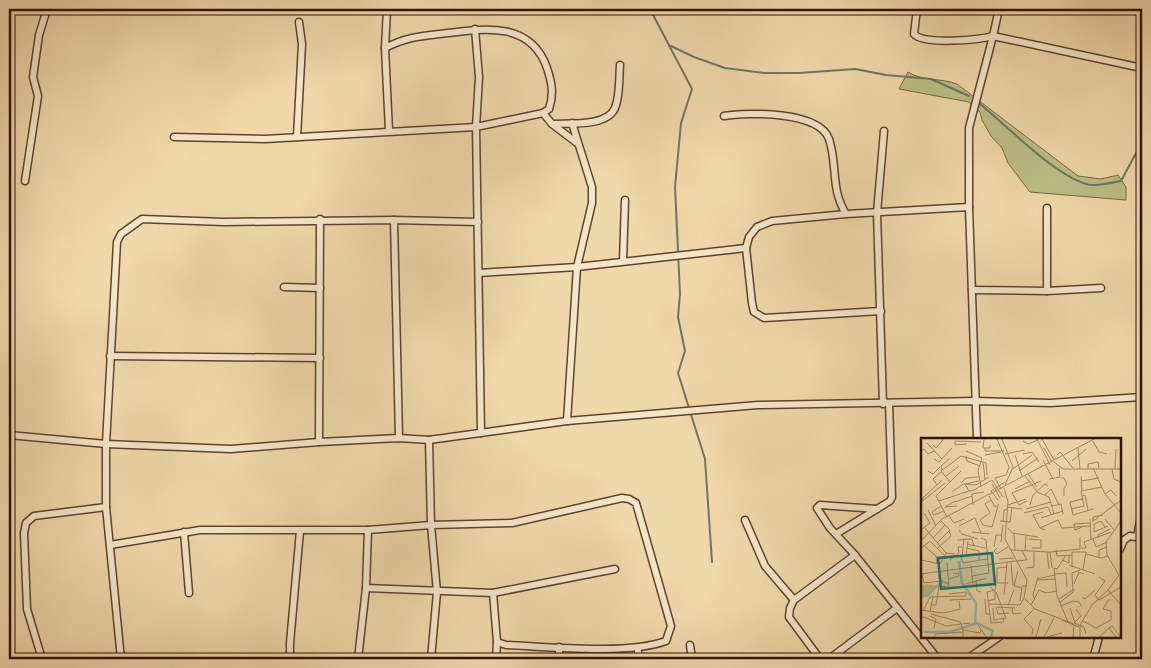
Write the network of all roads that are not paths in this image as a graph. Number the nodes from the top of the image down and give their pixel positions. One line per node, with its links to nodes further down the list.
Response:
1 (47, 9): 21 (street)
2 (387, 9): 8 (street)
3 (917, 9): 7 (street)
4 (999, 9): 7 (street)
5 (299, 22): 19 (street)
6 (475, 29): 8 (street); 11 (street); 15 (street)
7 (994, 36): 10 (street); 23 (street)
8 (385, 48): 16 (street)
9 (620, 65): 13 (street)
10 (1142, 68)
11 (543, 113): 14 (street); 15 (street)
12 (724, 116): 26 (street)
13 (572, 123): 14 (street); 20 (street)
14 (552, 124): 20 (street)
15 (476, 128): 16 (street); 29 (street)
16 (389, 131): 19 (street)
17 (884, 131): 25 (street)
18 (174, 137): 19 (street)
19 (296, 137)
20 (577, 143): 32 (street)
21 (26, 181)
22 (625, 200): 31 (street)
23 (969, 207): 25 (street); 37 (street)
24 (1047, 208): 38 (street)
25 (877, 213): 26 (street); 39 (street)
26 (846, 214): 30 (street)
27 (320, 219): 28 (street); 35 (street); 40 (street)
28 (394, 220): 29 (street); 48 (street)
29 (478, 222): 33 (street)
30 (746, 248): 31 (street); 39 (street)
31 (623, 261): 32 (street)
32 (576, 267): 33 (street); 45 (street)
33 (479, 273): 46 (street)
34 (284, 287): 35 (street)
35 (320, 288): 41 (street)
36 (1101, 288): 38 (street)
37 (972, 290): 38 (street); 43 (street)
38 (1047, 291)
39 (881, 311): 44 (street)
40 (110, 356): 41 (street); 52 (street)
41 (320, 358): 51 (street)
42 (1142, 397): 43 (street)
43 (976, 401): 44 (street); 49 (street)
44 (886, 404): 45 (street); 54 (street)
45 (567, 422): 46 (street)
46 (481, 433): 50 (street)
47 (9, 435): 52 (street)
48 (399, 438): 50 (street); 51 (street)
49 (977, 438)
50 (429, 440): 57 (street)
51 (319, 442): 52 (street)
52 (106, 444): 53 (street)
53 (106, 507): 63 (street); 81 (street)
54 (877, 509): 61 (street); 61 (street)
55 (1142, 513): 62 (street)
56 (745, 520): 71 (street)
57 (430, 525): 58 (street); 68 (street); 80 (street)
58 (368, 530): 59 (street); 67 (street)
59 (300, 531): 60 (street); 83 (street)
60 (184, 532): 63 (street); 69 (street)
61 (836, 534): 65 (street)
62 (1140, 537): 64 (street)
63 (110, 546): 82 (street)
64 (1121, 546)
65 (855, 555): 71 (street); 72 (street)
66 (615, 569): 70 (street)
67 (366, 588): 68 (street); 84 (street)
68 (437, 592): 70 (street); 85 (street)
69 (189, 593)
70 (494, 593): 77 (street)
71 (794, 600): 90 (street)
72 (897, 608): 74 (street); 91 (street)
73 (921, 638): 92 (street)
74 (921, 638)
75 (998, 638): 93 (street)
76 (1099, 638): 94 (street)
77 (497, 642): 79 (street); 86 (street)
78 (690, 645): 89 (street)
79 (559, 647): 80 (street); 87 (street)
80 (638, 648): 88 (street)
81 (42, 659)
82 (120, 659)
83 (290, 659)
84 (358, 659)
85 (431, 659)
86 (496, 659)
87 (559, 659)
88 (638, 659)
89 (692, 659)
90 (820, 659)
91 (829, 659)
92 (938, 659)
93 (967, 659)
94 (1093, 659)

